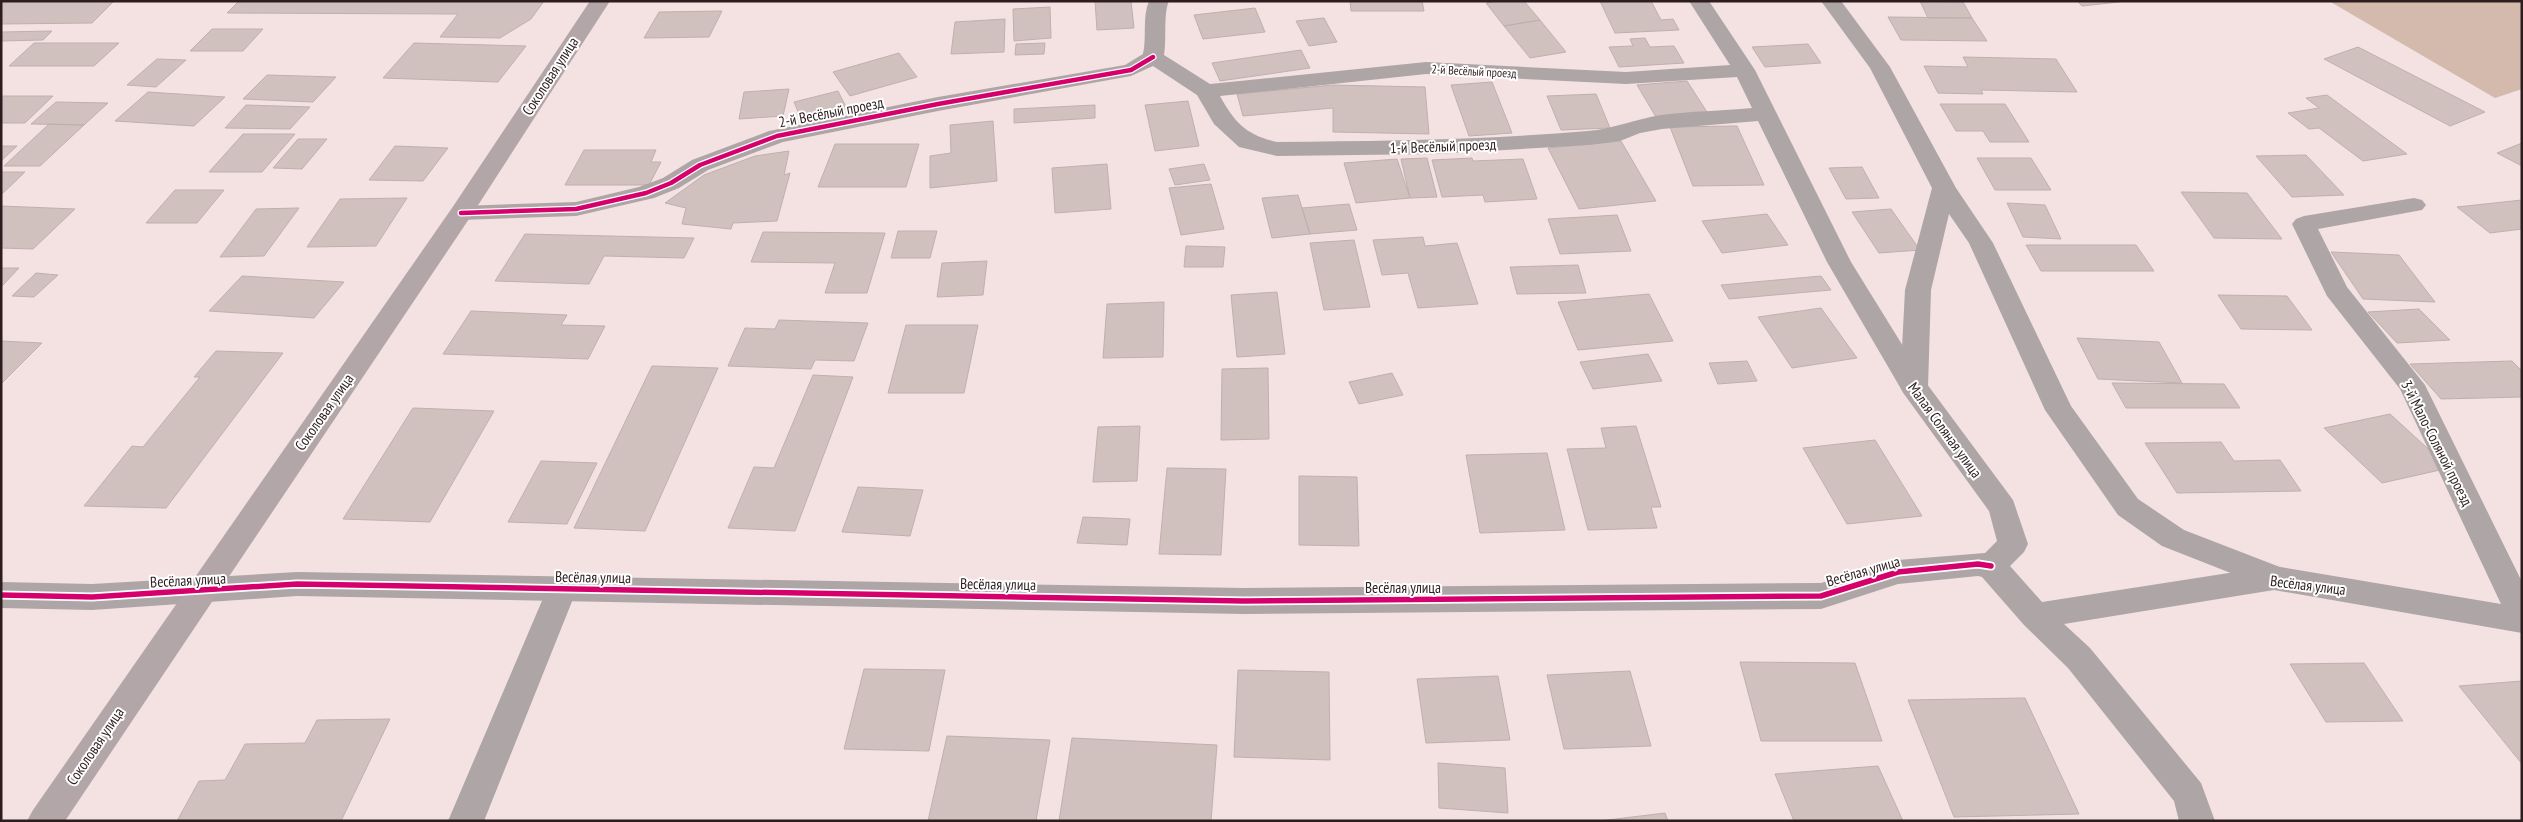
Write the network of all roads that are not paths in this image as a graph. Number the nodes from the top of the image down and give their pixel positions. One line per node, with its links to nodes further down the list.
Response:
1 (600, 1): 11 (main road, Соколовая улица)
2 (1158, 1): 5 (street)
3 (1699, 1): 6 (street, Малая Соляная улица)
4 (1831, 1): 9 (street)
5 (1153, 57): 7 (street, 1-й Весёлый проезд); 11 (street, 2-й Весёлый проезд)
6 (1744, 70): 7 (street, 2-й Весёлый проезд); 8 (street, Малая Соляная улица)
7 (1206, 91): 8 (street, 1-й Весёлый проезд)
8 (1766, 114): 12 (street, Малая Соляная улица)
9 (1944, 188): 12 (street); 14 (street)
10 (2414, 205): 18 (street, 3-й Мало-Соляной проезд)
11 (461, 213): 16 (main road, Соколовая улица)
12 (1914, 387): 13 (street, Малая Соляная улица)
13 (1992, 566): 15 (street, Весёлая улица); 19 (street)
14 (2274, 578): 19 (street, Весёлая улица); 20 (street, Весёлая улица)
15 (562, 589): 16 (street, Весёлая улица); 22 (street)
16 (200, 592): 17 (street, Весёлая улица); 21 (main road, Соколовая улица)
17 (1, 595)
18 (2522, 614)
19 (2035, 616): 23 (street)
20 (2522, 620)
21 (45, 821)
22 (466, 821)
23 (2197, 821)

